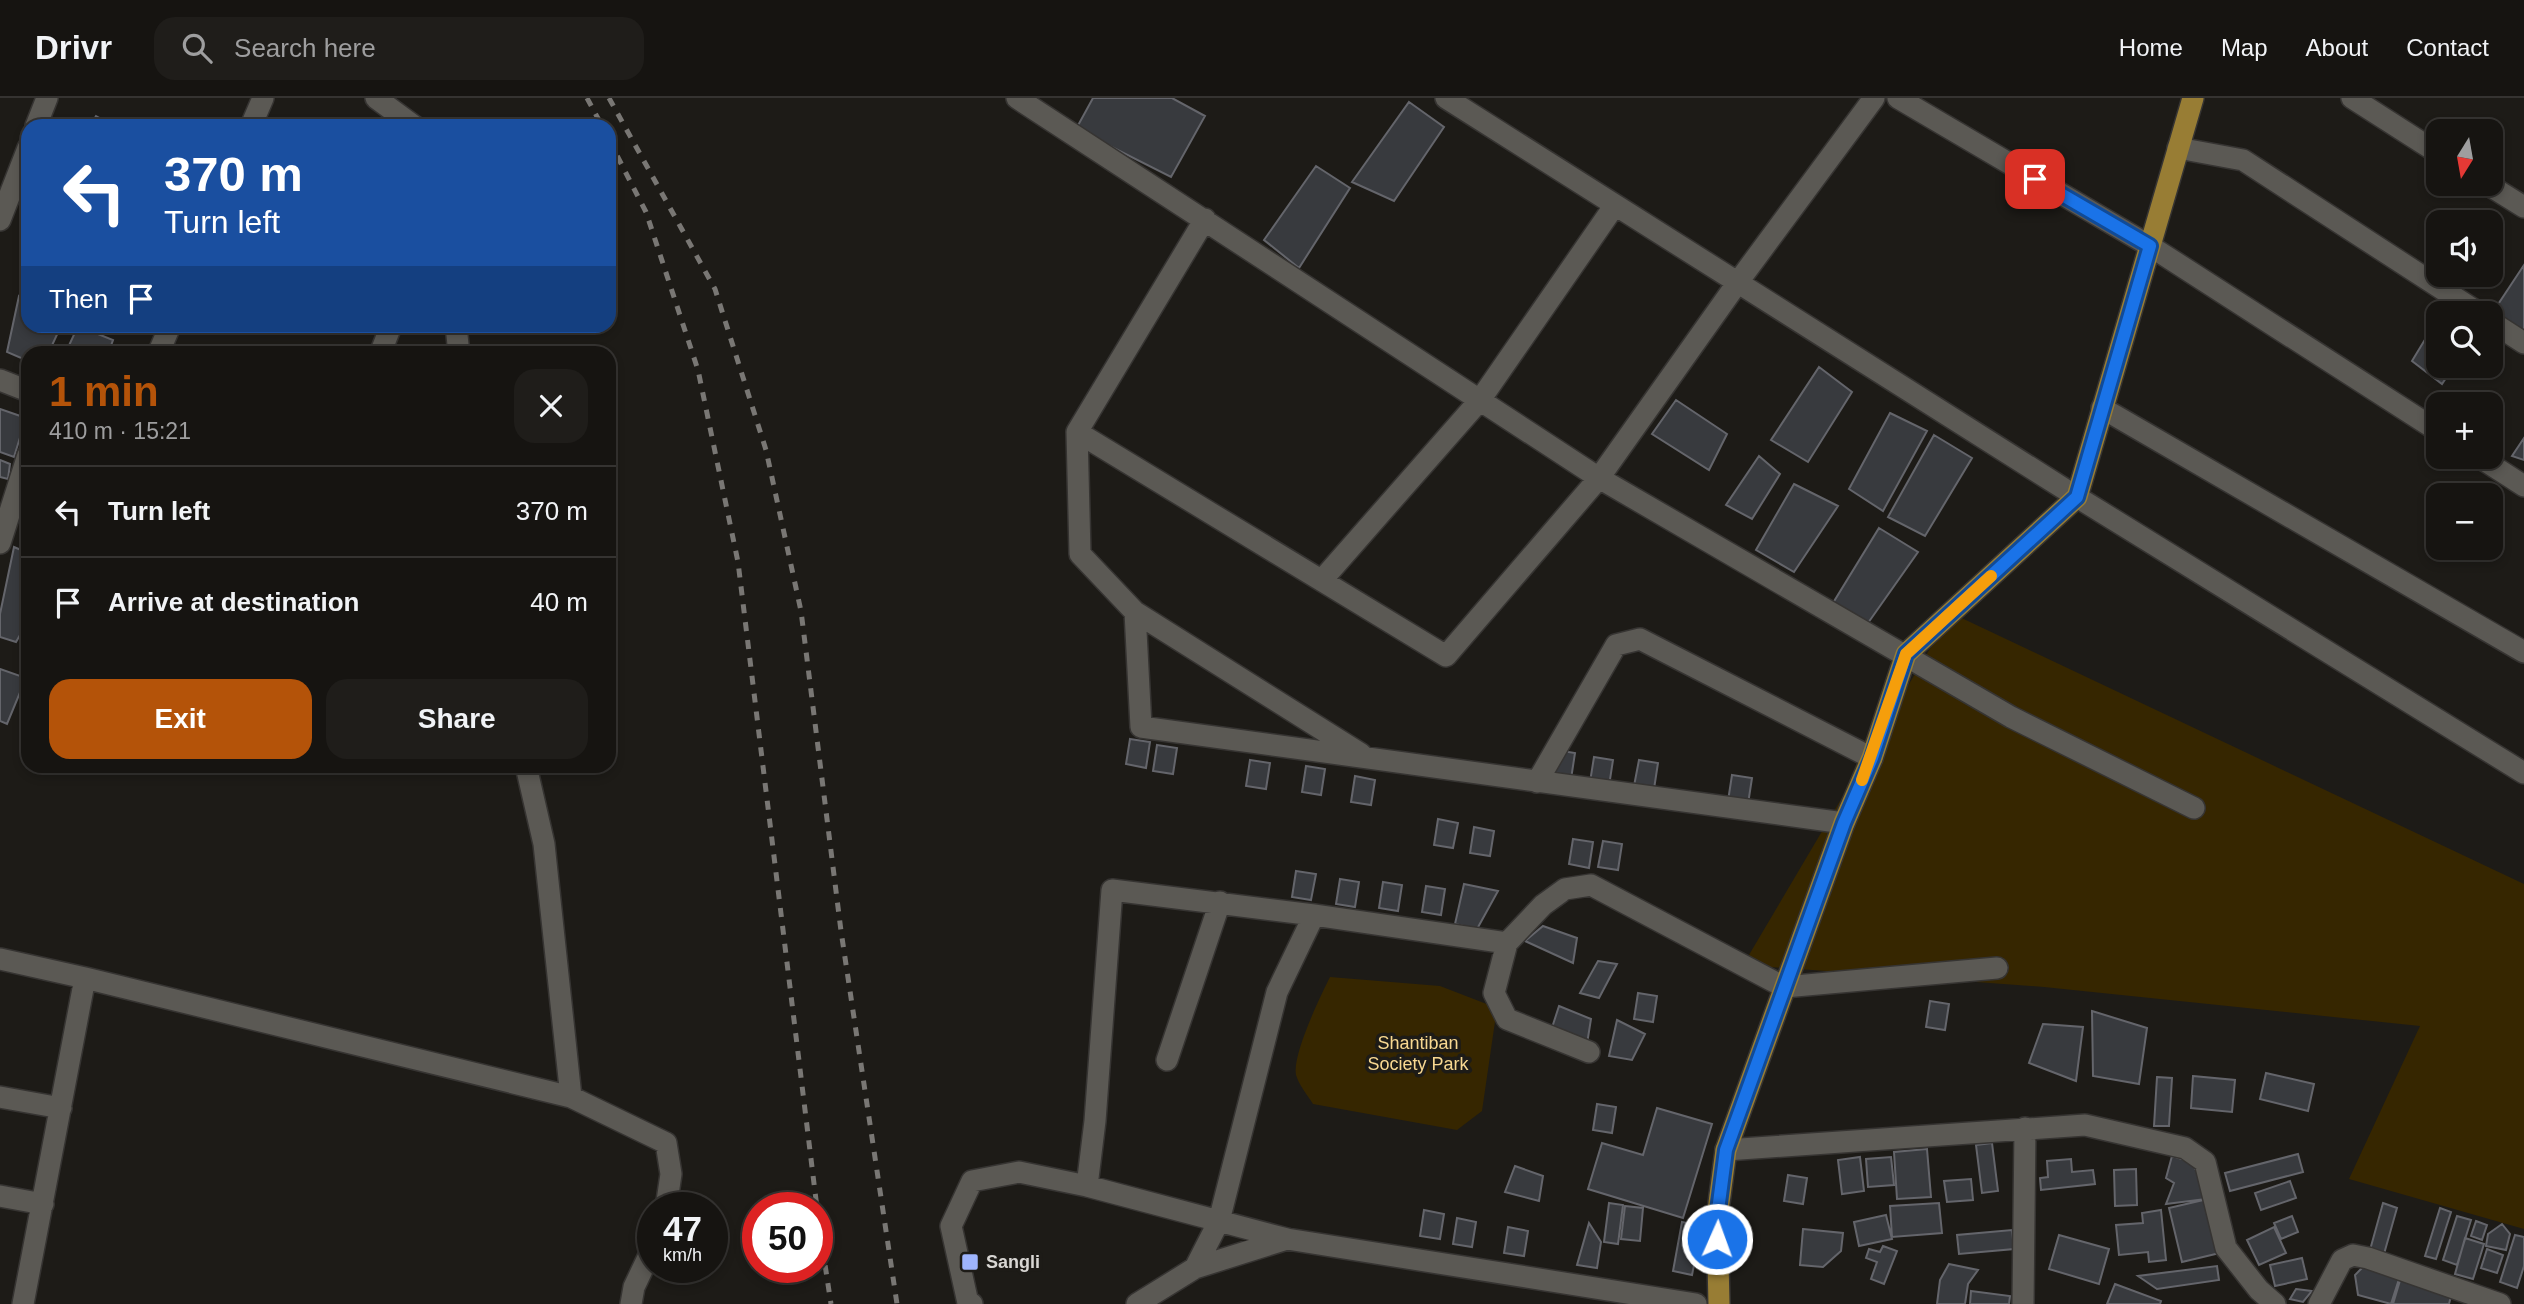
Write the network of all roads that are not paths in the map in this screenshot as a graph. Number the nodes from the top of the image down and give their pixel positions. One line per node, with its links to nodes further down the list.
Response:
1 (47, 98): 10 (street)
2 (262, 98): 11 (street)
3 (376, 98): 12 (street)
4 (1017, 98): 19 (street)
5 (1446, 98): 17 (street)
6 (1874, 98): 22 (street)
7 (1898, 98): 21 (street)
8 (2193, 98): 14 (main road)
9 (2352, 98): 13 (street)
10 (39, 119)
11 (254, 119)
12 (404, 119)
13 (2426, 144)
14 (2178, 148): 21 (main road); 23 (street)
15 (21, 166): 20 (street)
16 (2503, 194): 18 (street)
17 (1615, 205): 22 (street); 28 (street)
18 (2524, 207)
19 (1205, 219): 28 (street); 31 (street)
20 (0, 220)
21 (2150, 246): 29 (main road); 30 (street)
22 (1738, 282): 34 (street); 36 (street)
23 (2460, 301)
24 (2503, 329): 25 (street)
25 (2524, 343)
26 (0, 380): 27 (street)
27 (21, 388)
28 (1479, 400): 34 (street); 38 (street)
29 (2102, 408): 36 (main road); 40 (street)
30 (2426, 422)
31 (1077, 432): 38 (street); 39 (street)
32 (2498, 469): 35 (street)
33 (21, 477): 37 (street)
34 (1599, 478): 38 (street); 41 (street)
35 (2524, 486)
36 (2077, 497): 41 (main road); 45 (street)
37 (0, 543)
38 (1322, 580)
39 (1135, 612): 43 (street); 43 (street)
40 (2524, 652)
41 (1906, 654): 42 (main road); 47 (street)
42 (1872, 758): 46 (street); 48 (main road)
43 (1369, 760): 46 (street)
44 (528, 773): 59 (street)
45 (2524, 773)
46 (1537, 782): 48 (street)
47 (2194, 808)
48 (1844, 823): 55 (main road)
49 (1220, 902): 50 (street); 57 (street); 63 (street)
50 (1314, 915): 51 (street); 67 (street)
51 (1507, 943): 55 (street); 56 (street)
52 (0, 959): 54 (street)
53 (1997, 968): 55 (street)
54 (85, 978): 59 (street); 60 (street)
55 (1784, 987): 62 (main road)
56 (1589, 1052)
57 (1167, 1060)
58 (0, 1097): 60 (street)
59 (571, 1097): 64 (street)
60 (61, 1108): 66 (street)
61 (2025, 1128): 62 (street); 77 (street); 78 (street)
62 (1726, 1150): 76 (main road)
63 (1087, 1186): 67 (street); 73 (street)
64 (668, 1192)
65 (0, 1196): 66 (street)
66 (43, 1204): 71 (street)
67 (1219, 1221): 68 (street); 69 (street)
68 (1287, 1239): 69 (street); 75 (street)
69 (1195, 1268): 74 (street)
70 (637, 1281): 72 (street)
71 (23, 1304)
72 (631, 1304)
73 (972, 1304)
74 (1138, 1304)
75 (1696, 1304)
76 (1718, 1304)
77 (2023, 1304)
78 (2275, 1304)
79 (2319, 1304): 80 (street)
80 (2500, 1304)

